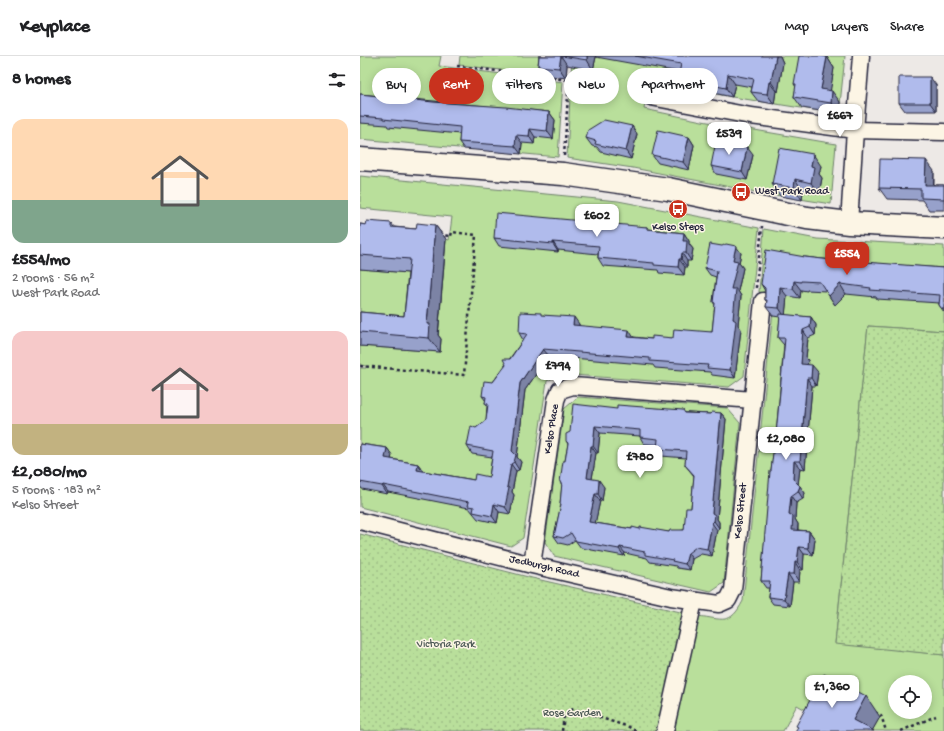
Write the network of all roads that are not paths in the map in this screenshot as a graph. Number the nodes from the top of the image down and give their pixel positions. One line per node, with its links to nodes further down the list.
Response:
1 (861, 56): 3 (street)
2 (691, 104): 3 (street)
3 (855, 130): 4 (street); 6 (street)
4 (944, 132)
5 (367, 160): 6 (street)
6 (849, 223): 7 (street)
7 (944, 228)
8 (759, 298): 9 (street, Kelso Street)
9 (753, 400): 11 (street, Kelso Place); 12 (street, Kelso Street)
10 (360, 521): 11 (street, Jedburgh Road)
11 (532, 565): 13 (street, Jedburgh Road)
12 (728, 600): 13 (street, Jedburgh Road)
13 (694, 601): 14 (street)
14 (664, 731)

